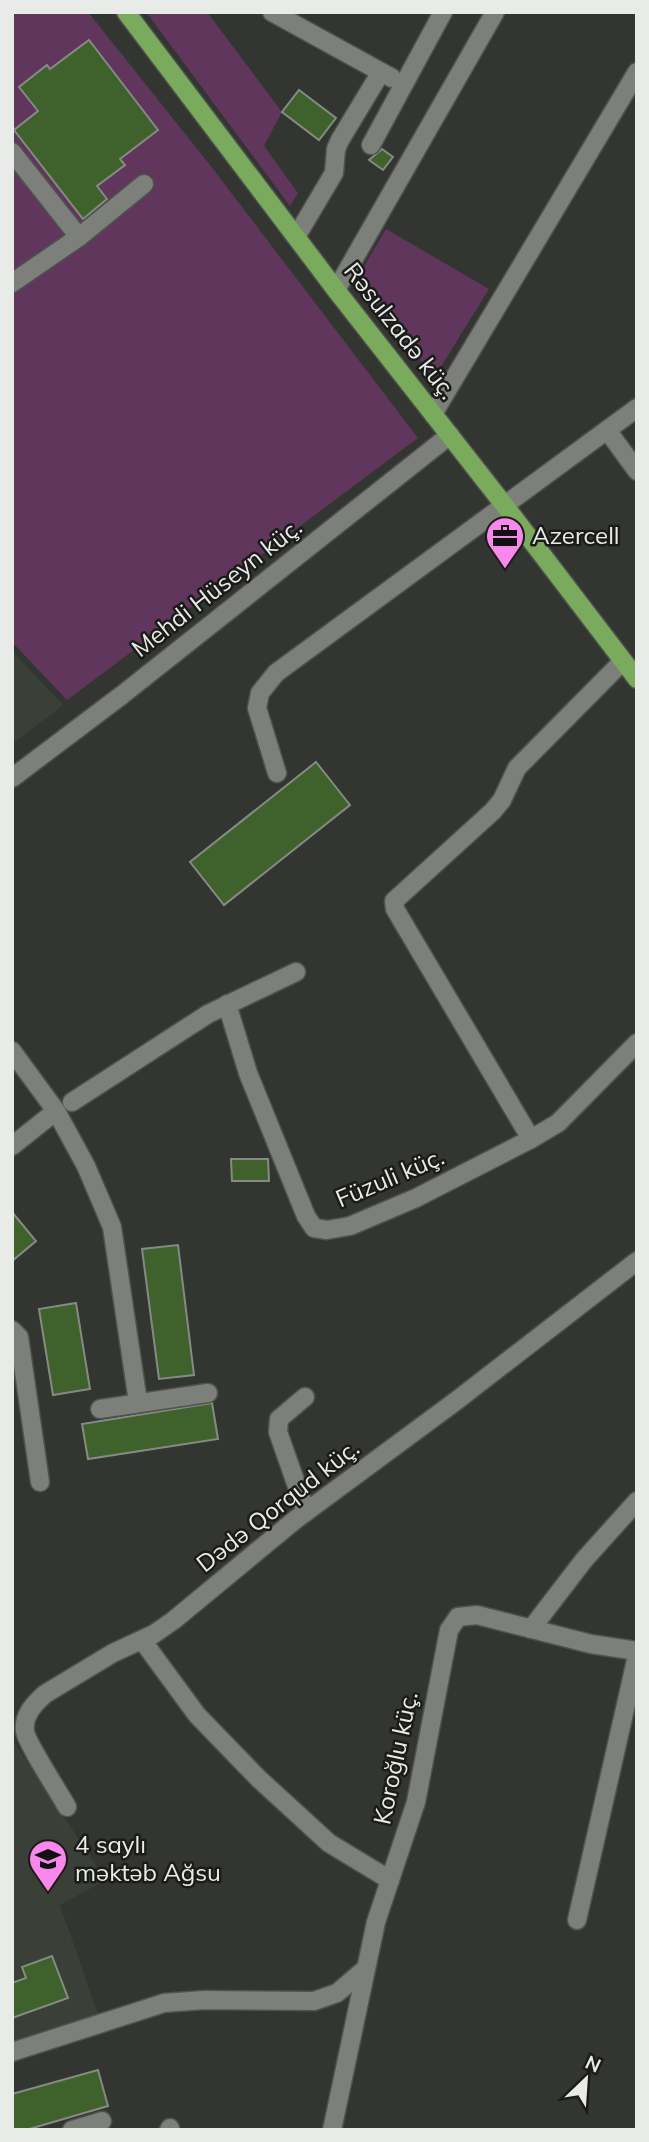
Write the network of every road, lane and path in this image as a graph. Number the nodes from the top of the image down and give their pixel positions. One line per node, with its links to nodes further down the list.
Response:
1 (126, 12): 12 (main road, Rəsulzadə küç.)
2 (272, 12): 5 (street)
3 (443, 12): 7 (street)
4 (495, 12): 14 (street)
5 (381, 72): 7 (street); 12 (street)
6 (637, 72): 17 (street)
7 (403, 84): 8 (street)
8 (371, 145)
9 (12, 152): 11 (street)
10 (144, 184): 11 (street)
11 (79, 237): 13 (street)
12 (296, 237): 14 (main road, Rəsulzadə küç.)
13 (12, 282)
14 (336, 290): 17 (main road, Rəsulzadə küç.)
15 (637, 393): 16 (street)
16 (632, 411): 18 (street)
17 (433, 414): 19 (main road, Rəsulzadə küç.)
18 (607, 429): 20 (street); 21 (street)
19 (450, 435): 21 (main road, Rəsulzadə küç.); 25 (street, Mehdi Hüseyn küç.)
20 (637, 471)
21 (505, 506): 22 (main road, Rəsulzadə küç.); 24 (street)
22 (623, 661): 23 (main road, Rəsulzadə küç.); 31 (street)
23 (637, 679)
24 (277, 773)
25 (12, 778)
26 (296, 972): 27 (street)
27 (227, 1004): 30 (street); 31 (street, Füzuli küç.)
28 (637, 1043): 31 (street, Füzuli küç.)
29 (12, 1051): 30 (street)
30 (64, 1106): 32 (street); 37 (street)
31 (531, 1139)
32 (12, 1146)
33 (637, 1261): 41 (street, Dədə Qorqud küç.)
34 (12, 1330): 39 (street)
35 (208, 1393): 37 (street)
36 (305, 1397): 41 (street)
37 (138, 1402): 38 (street)
38 (100, 1409)
39 (40, 1482)
40 (637, 1501): 42 (street)
41 (306, 1512): 43 (street, Dədə Qorqud küç.)
42 (531, 1629): 44 (street, Koroğlu küç.); 46 (street, Koroğlu küç.)
43 (142, 1640): 45 (street, Dədə Qorqud küç.); 46 (street)
44 (637, 1653): 47 (street)
45 (67, 1808)
46 (390, 1880): 48 (street, Koroğlu küç.)
47 (577, 1920)
48 (364, 1970): 49 (street); 52 (street, Koroğlu küç.)
49 (12, 2052)
50 (102, 2121): 51 (street)
51 (72, 2130)
52 (332, 2130)

